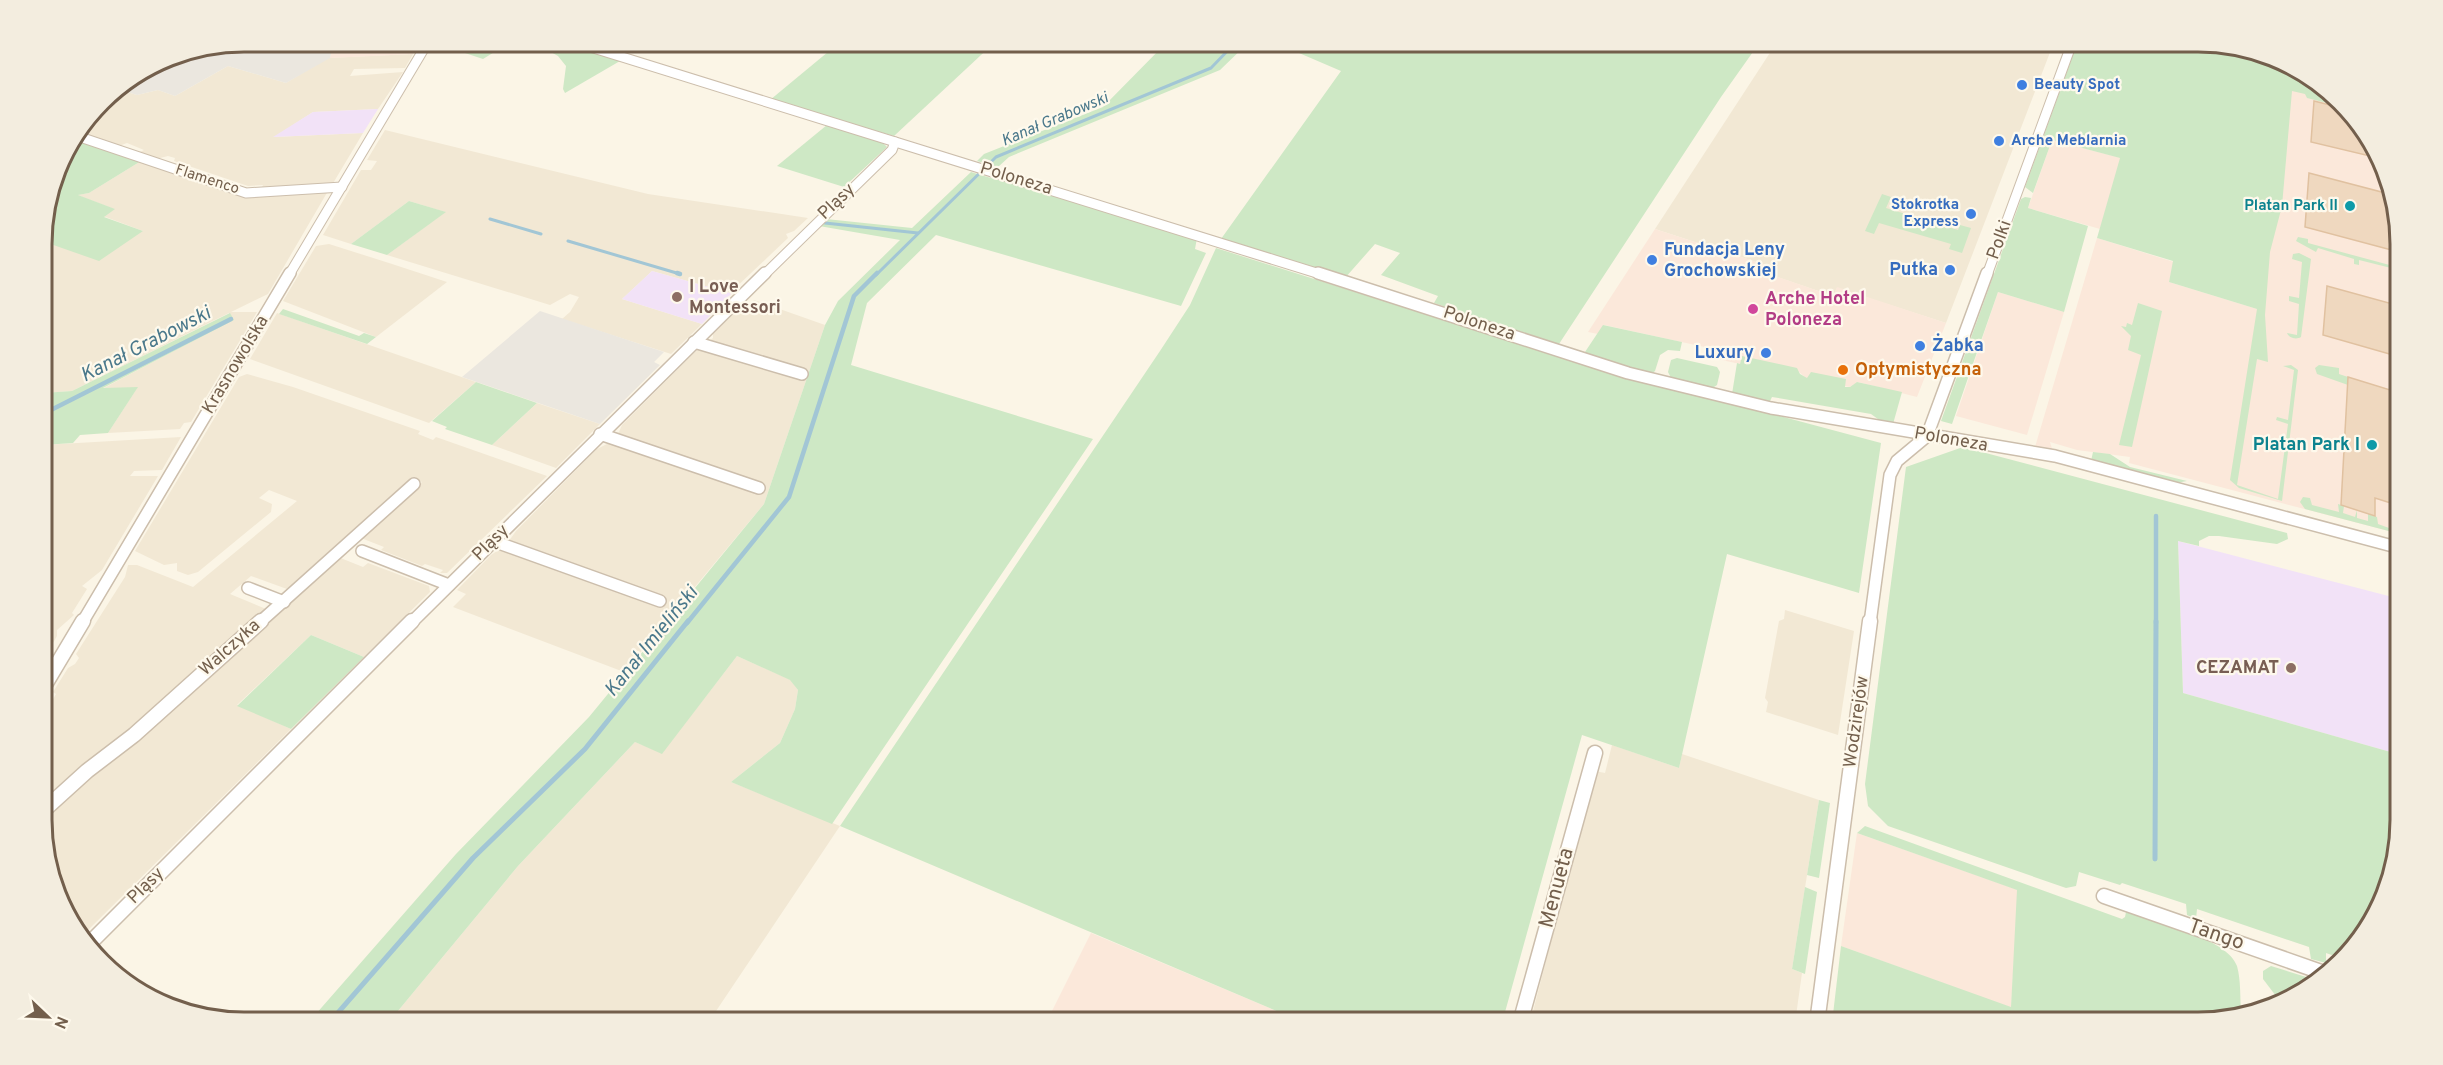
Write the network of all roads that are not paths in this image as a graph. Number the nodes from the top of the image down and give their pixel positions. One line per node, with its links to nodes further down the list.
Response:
1 (2069, 52): 10 (street, Polki)
2 (422, 53): 6 (street, Krasnowolska)
3 (609, 53): 5 (street, Poloneza)
4 (85, 139): 6 (street, Flamenco)
5 (895, 142): 7 (street, Pląsy); 10 (street, Poloneza)
6 (342, 187): 20 (street, Krasnowolska)
7 (694, 342): 8 (street); 9 (street, Pląsy)
8 (801, 374)
9 (600, 434): 12 (street); 13 (street, Pląsy)
10 (1927, 436): 14 (street, Poloneza); 27 (street, Wodzirejów)
11 (414, 484): 19 (street, Walczyka)
12 (759, 488)
13 (493, 541): 16 (street, Pląsy); 18 (street)
14 (2390, 545)
15 (362, 551): 16 (street)
16 (449, 585): 24 (street, Pląsy)
17 (248, 588): 19 (street)
18 (660, 601)
19 (284, 602): 22 (street, Walczyka)
20 (52, 674)
21 (1595, 753): 26 (street, Menueta)
22 (52, 803)
23 (2104, 896): 25 (street, Tango)
24 (94, 939)
25 (2318, 971)
26 (1523, 1012)
27 (1818, 1012)

